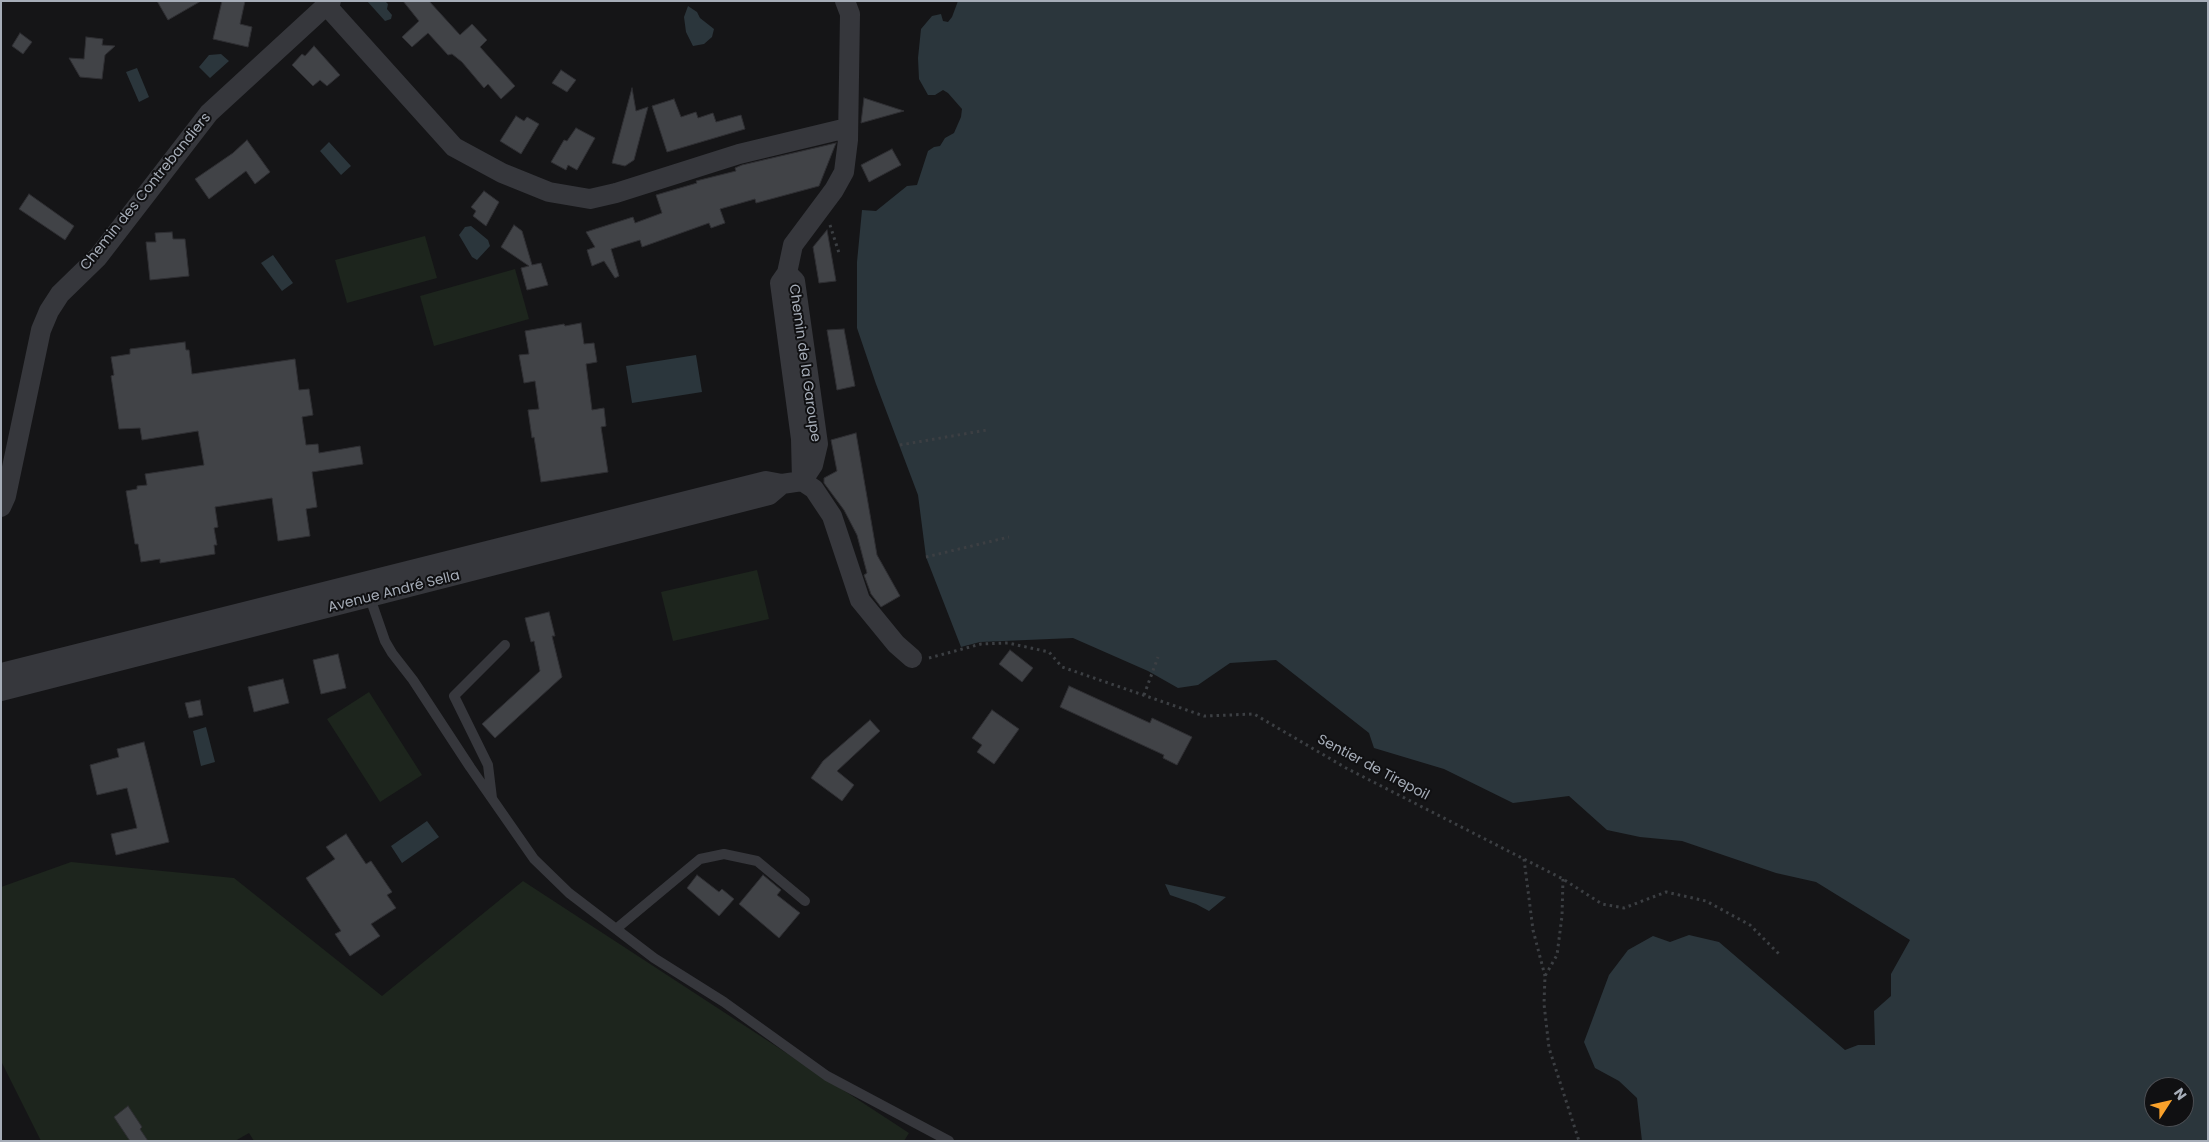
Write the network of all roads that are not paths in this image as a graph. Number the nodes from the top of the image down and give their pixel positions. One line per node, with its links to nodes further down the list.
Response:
1 (846, 1): 3 (street, Chemin de la Garoupe)
2 (329, 3): 3 (street); 5 (street, Chemin des Contrebandiers)
3 (847, 128): 4 (street, Chemin de la Garoupe)
4 (802, 481): 6 (street, Avenue André Sella); 8 (street)
5 (1, 507)
6 (368, 590): 9 (street, Avenue André Sella); 10 (street, Avenue André Sella); 11 (lane)
7 (505, 645): 11 (lane)
8 (912, 658)
9 (1, 673)
10 (1, 691)
11 (492, 799): 13 (lane)
12 (805, 901): 13 (lane)
13 (616, 929): 14 (lane)
14 (949, 1141)

